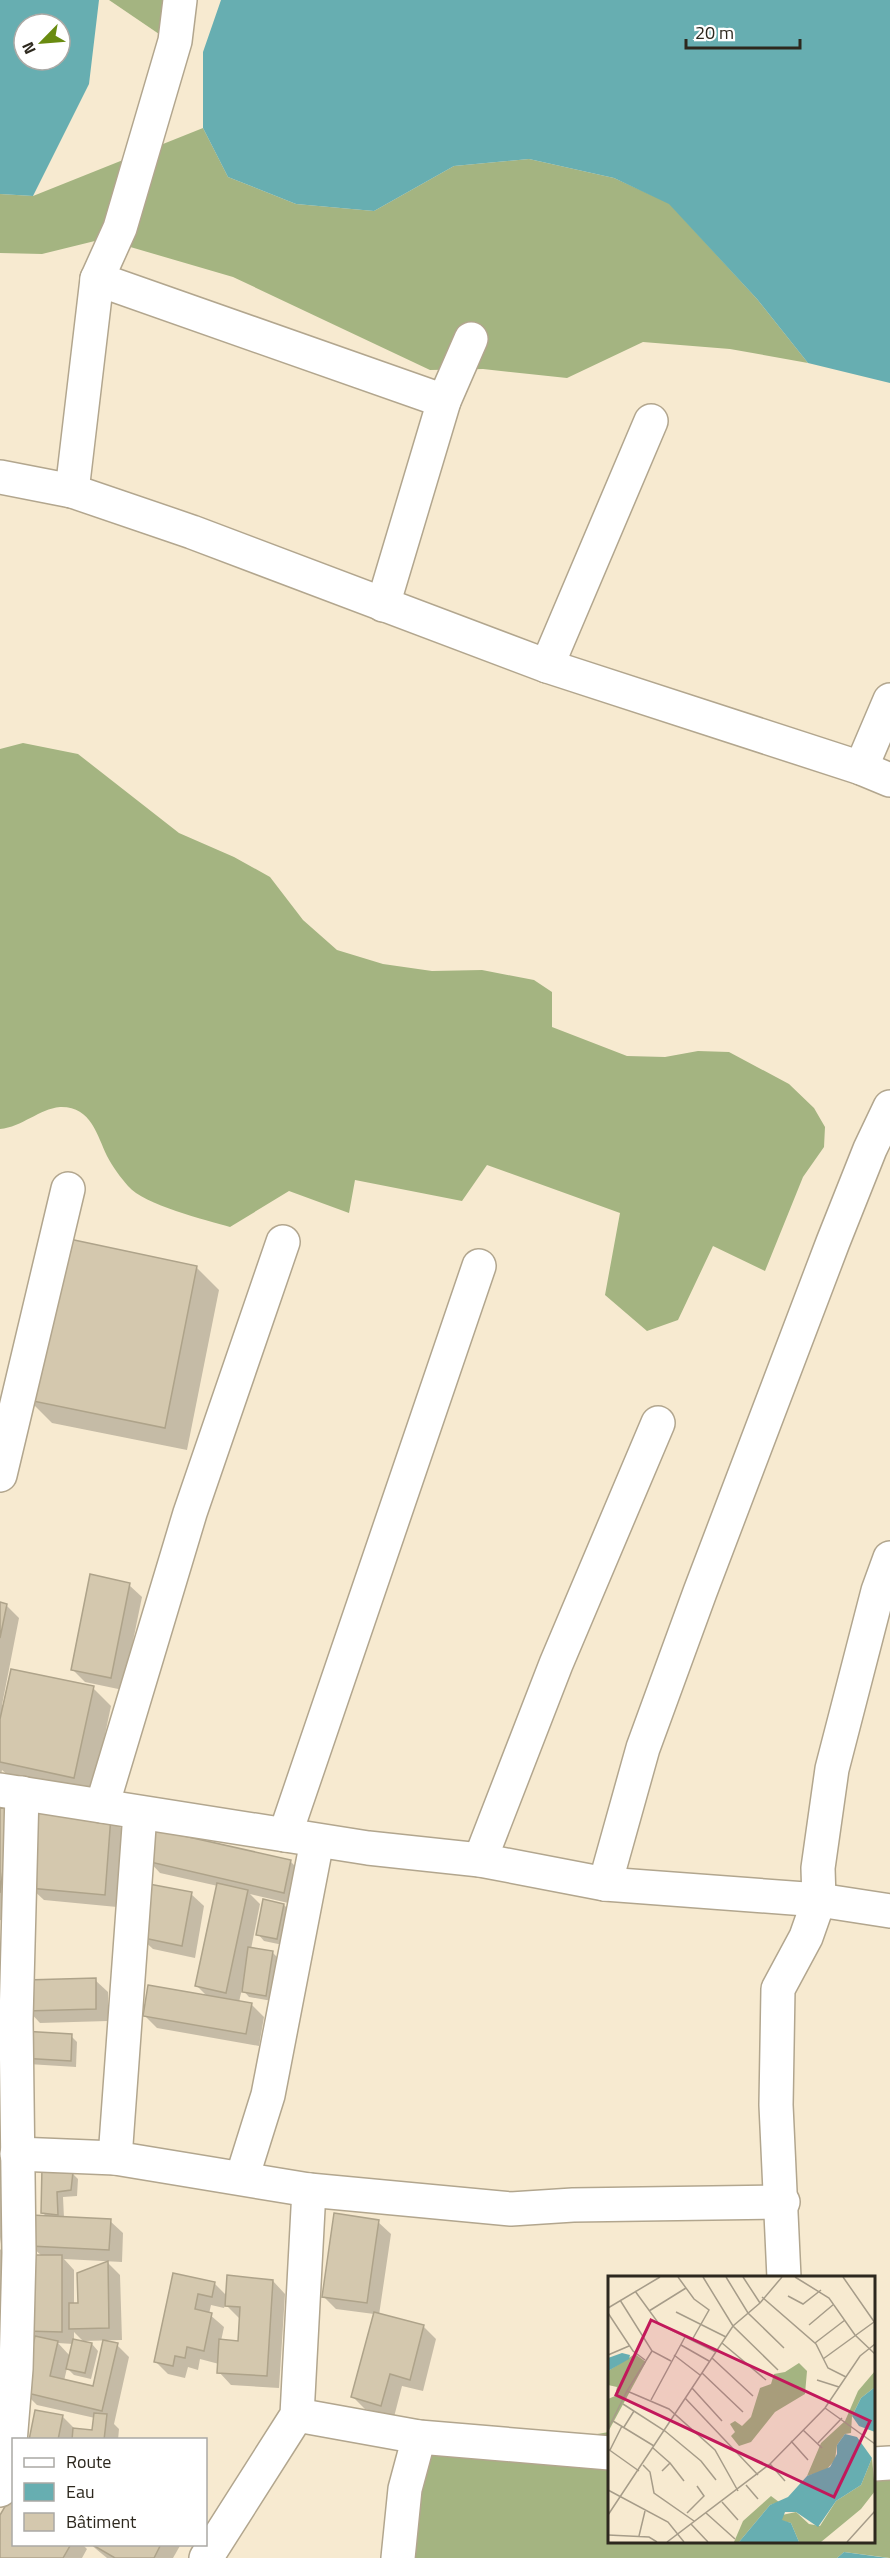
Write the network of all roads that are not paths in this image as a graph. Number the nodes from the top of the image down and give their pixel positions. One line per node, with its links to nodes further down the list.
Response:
1 (180, 0): 2 (street)
2 (97, 279): 4 (street); 7 (street)
3 (471, 339): 4 (street)
4 (444, 401): 8 (street)
5 (651, 421): 9 (street)
6 (0, 477): 7 (street)
7 (72, 491): 8 (street)
8 (383, 605): 9 (street)
9 (547, 666): 11 (street)
10 (890, 700): 11 (street)
11 (875, 774)
12 (890, 1107): 25 (street)
13 (68, 1189): 17 (street)
14 (283, 1242): 20 (street)
15 (479, 1266): 22 (street)
16 (658, 1424): 24 (street)
17 (0, 1476)
18 (890, 1558): 26 (street)
19 (11, 1791): 20 (street); 28 (street)
20 (102, 1806): 21 (street)
21 (140, 1813): 22 (street); 30 (street)
22 (285, 1835): 23 (street)
23 (317, 1841): 24 (street); 31 (street)
24 (480, 1860): 25 (street)
25 (605, 1884): 26 (street)
26 (819, 1900): 27 (street); 33 (street)
27 (890, 1911)
28 (8, 2079): 29 (street)
29 (18, 2154): 30 (street); 40 (street)
30 (116, 2158): 31 (street)
31 (242, 2178): 32 (street)
32 (309, 2190): 33 (street); 35 (street)
33 (783, 2202): 34 (street)
34 (784, 2276)
35 (297, 2415): 36 (street); 41 (street)
36 (419, 2437): 37 (street); 42 (street)
37 (608, 2453)
38 (890, 2463): 39 (street)
39 (875, 2464)
40 (0, 2490)
41 (206, 2558)
42 (398, 2558)

